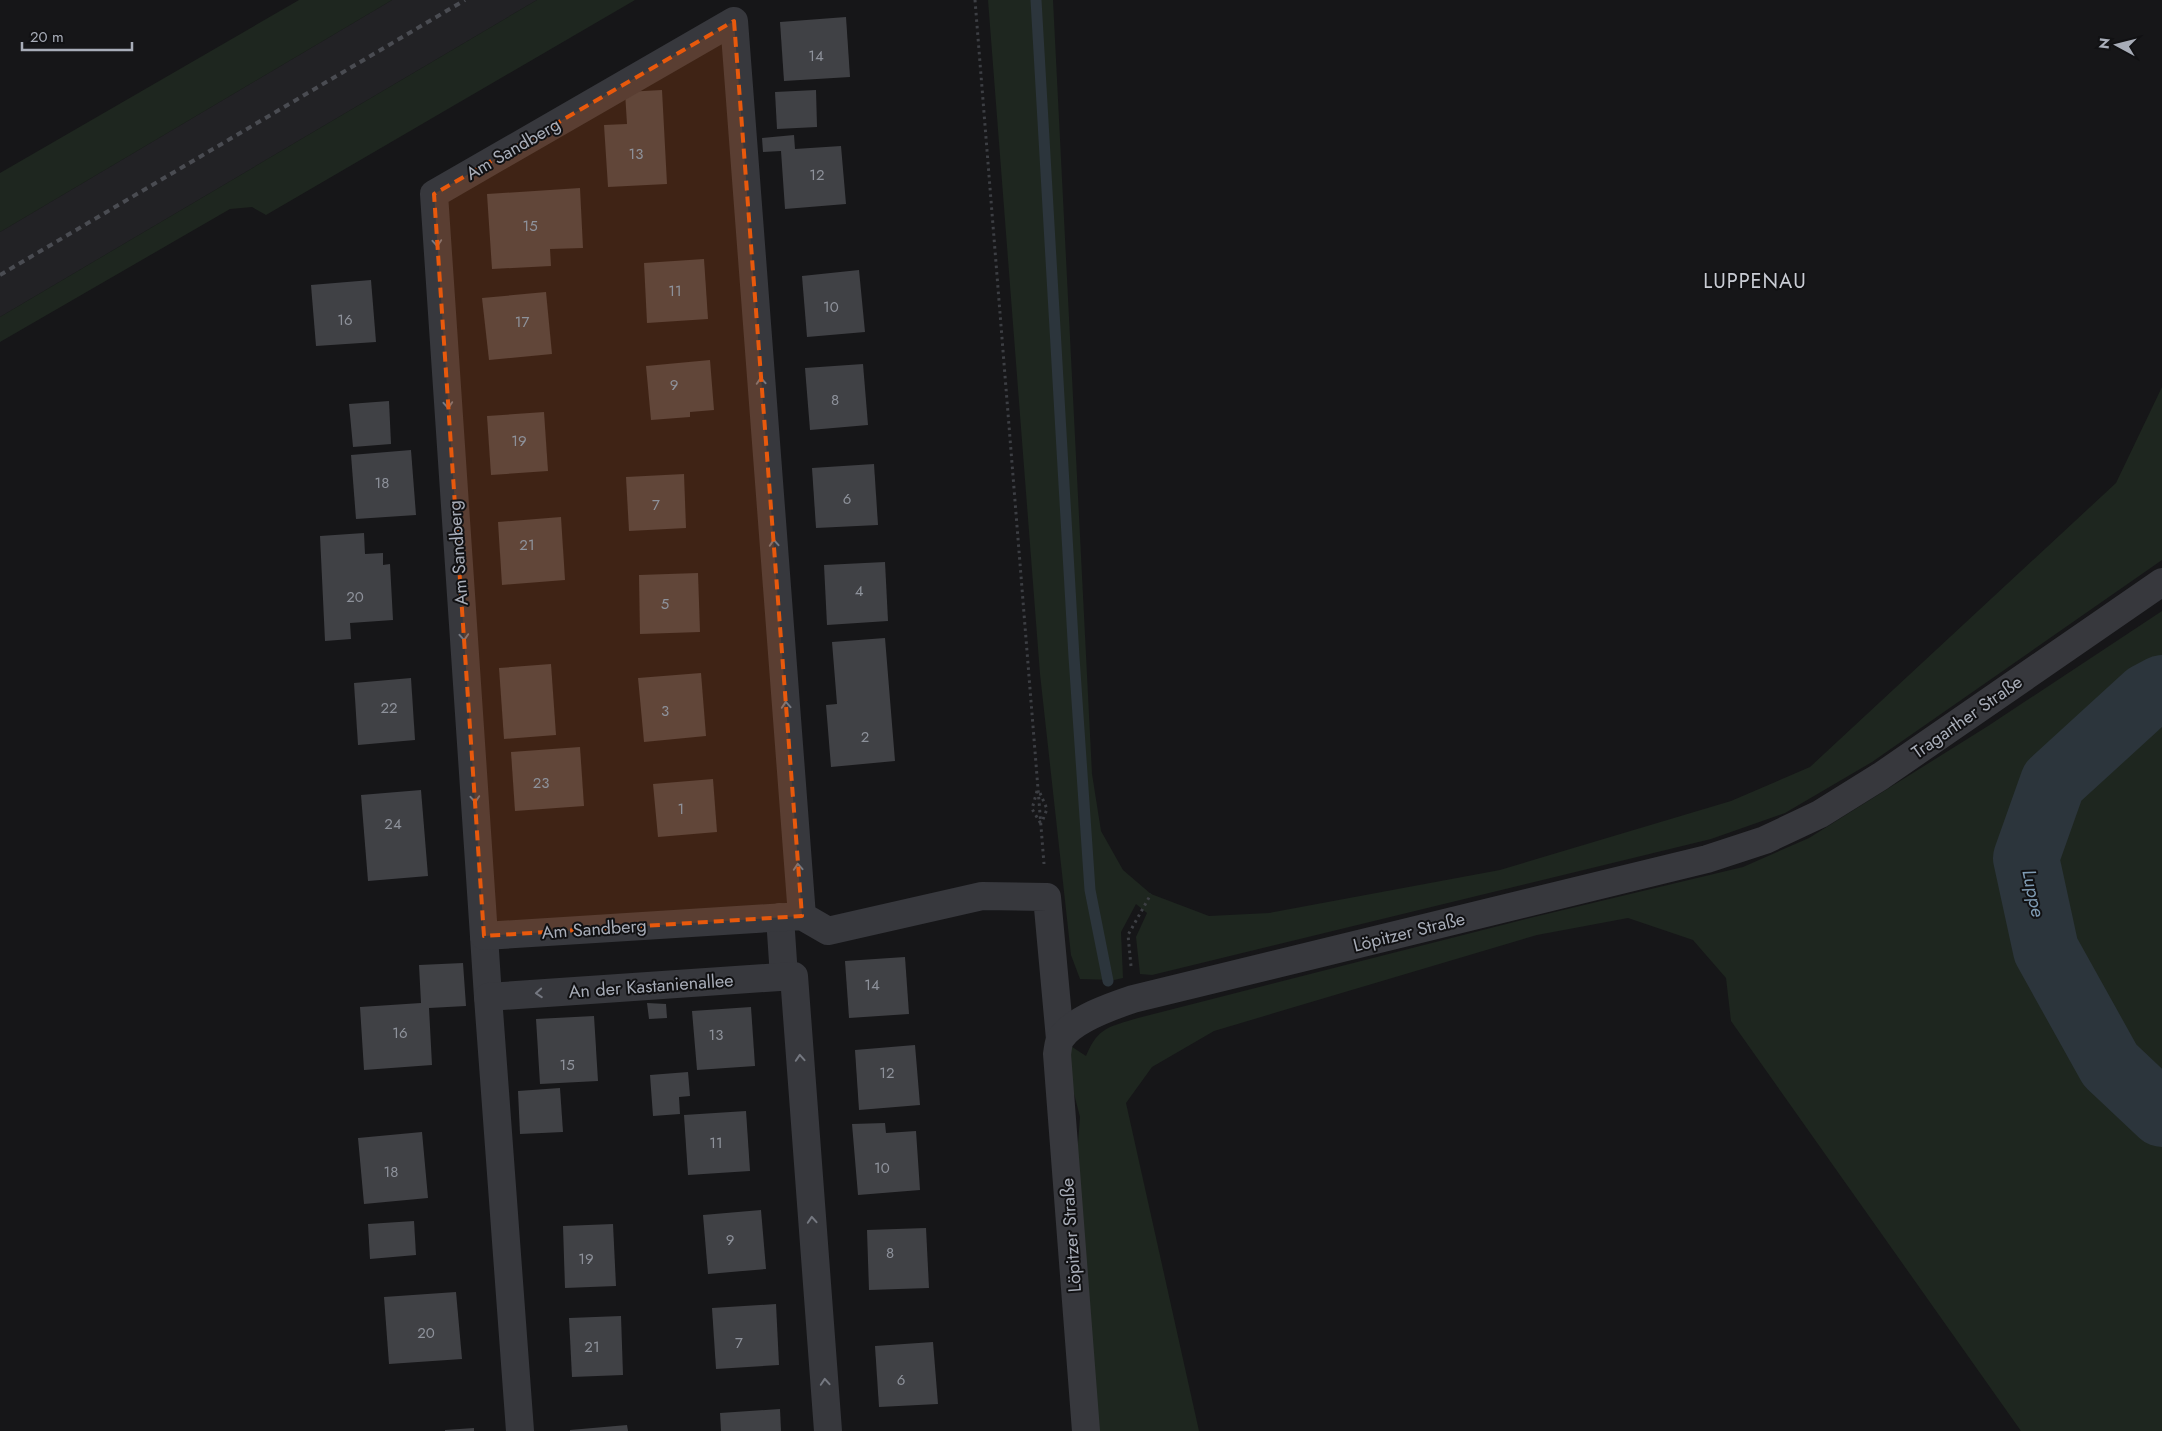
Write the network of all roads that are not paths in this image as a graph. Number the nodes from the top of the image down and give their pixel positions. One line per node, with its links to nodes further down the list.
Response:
1 (2162, 582): 2 (street, Tragarther Straße)
2 (1766, 840): 7 (street, Löpitzer Straße)
3 (791, 917): 4 (street, Am Sandberg); 4 (street, Am Sandberg, one-way to 4); 5 (street); 7 (street, Löpitzer Straße)
4 (484, 936): 6 (street)
5 (784, 977): 6 (street, An der Kastanienallee, one-way to 6); 9 (street, one-way to 5)
6 (488, 997): 8 (street)
7 (1060, 1039): 10 (street, Löpitzer Straße)
8 (520, 1431)
9 (828, 1431)
10 (1086, 1431)

